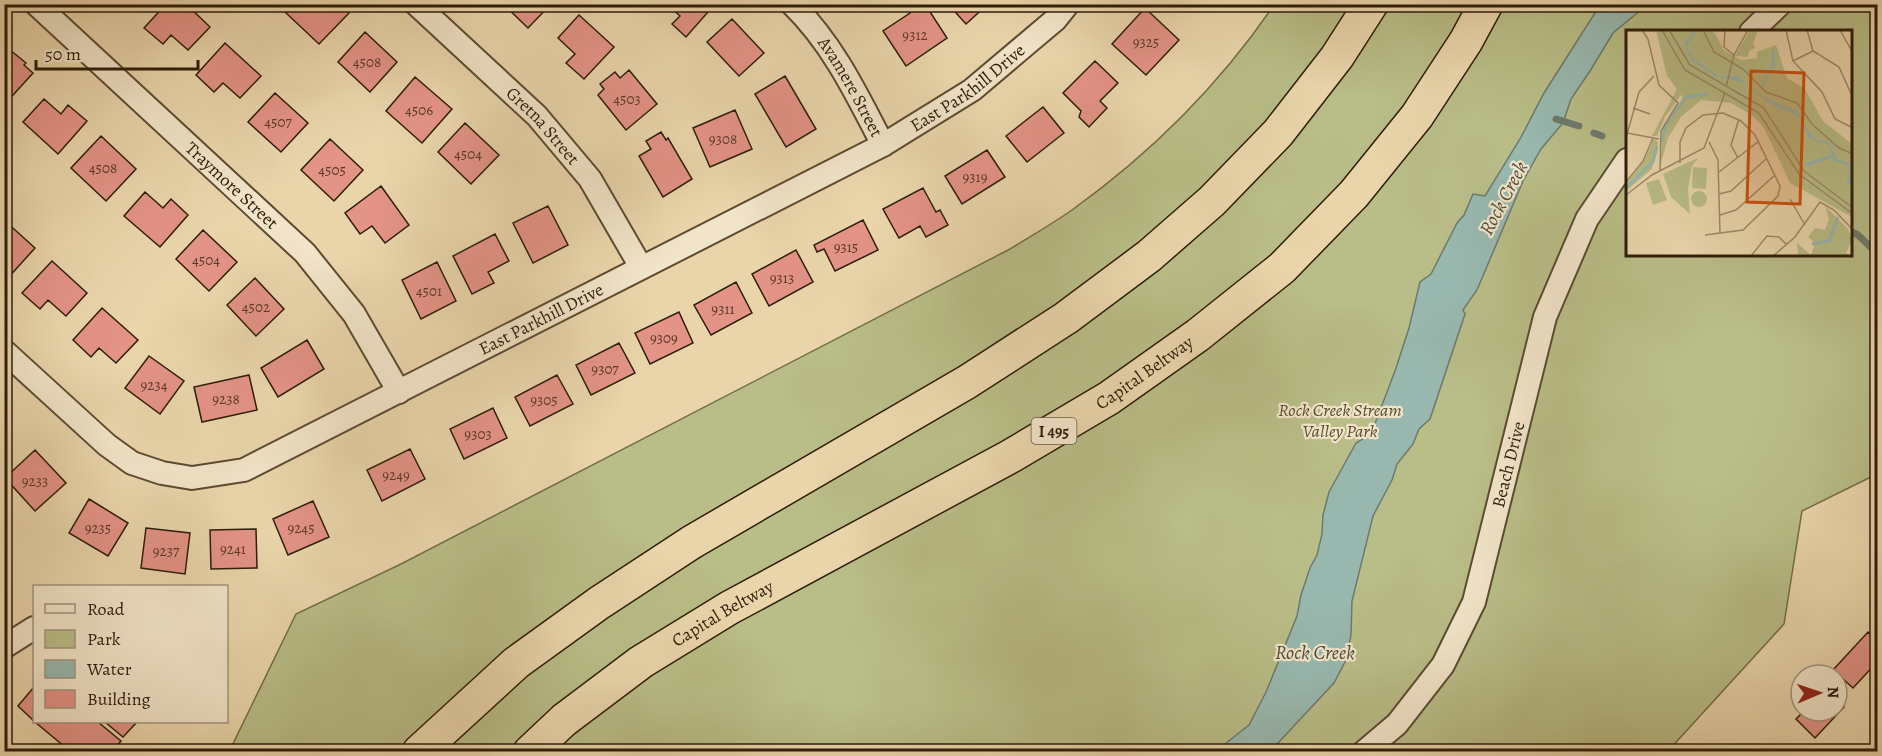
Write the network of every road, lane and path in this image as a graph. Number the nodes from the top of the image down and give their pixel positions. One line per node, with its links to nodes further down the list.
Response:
1 (36, 4): 13 (street, Traymore Street)
2 (416, 4): 11 (street, Gretna Street)
3 (792, 4): 9 (street, Avamere Street)
4 (1068, 4): 9 (street, East Parkhill Drive)
5 (1371, 4): 16 (highway)
6 (1486, 4): 17 (highway, Capital Beltway / I 495)
7 (1780, 4): 8 (street)
8 (1752, 30)
9 (883, 145): 11 (street, East Parkhill Drive)
10 (1626, 161): 18 (street, Beach Drive)
11 (641, 267): 13 (street, East Parkhill Drive)
12 (4, 351): 13 (street, East Parkhill Drive)
13 (399, 392)
14 (33, 629): 15 (street)
15 (4, 647)
16 (419, 752)
17 (530, 752)
18 (1364, 752)

